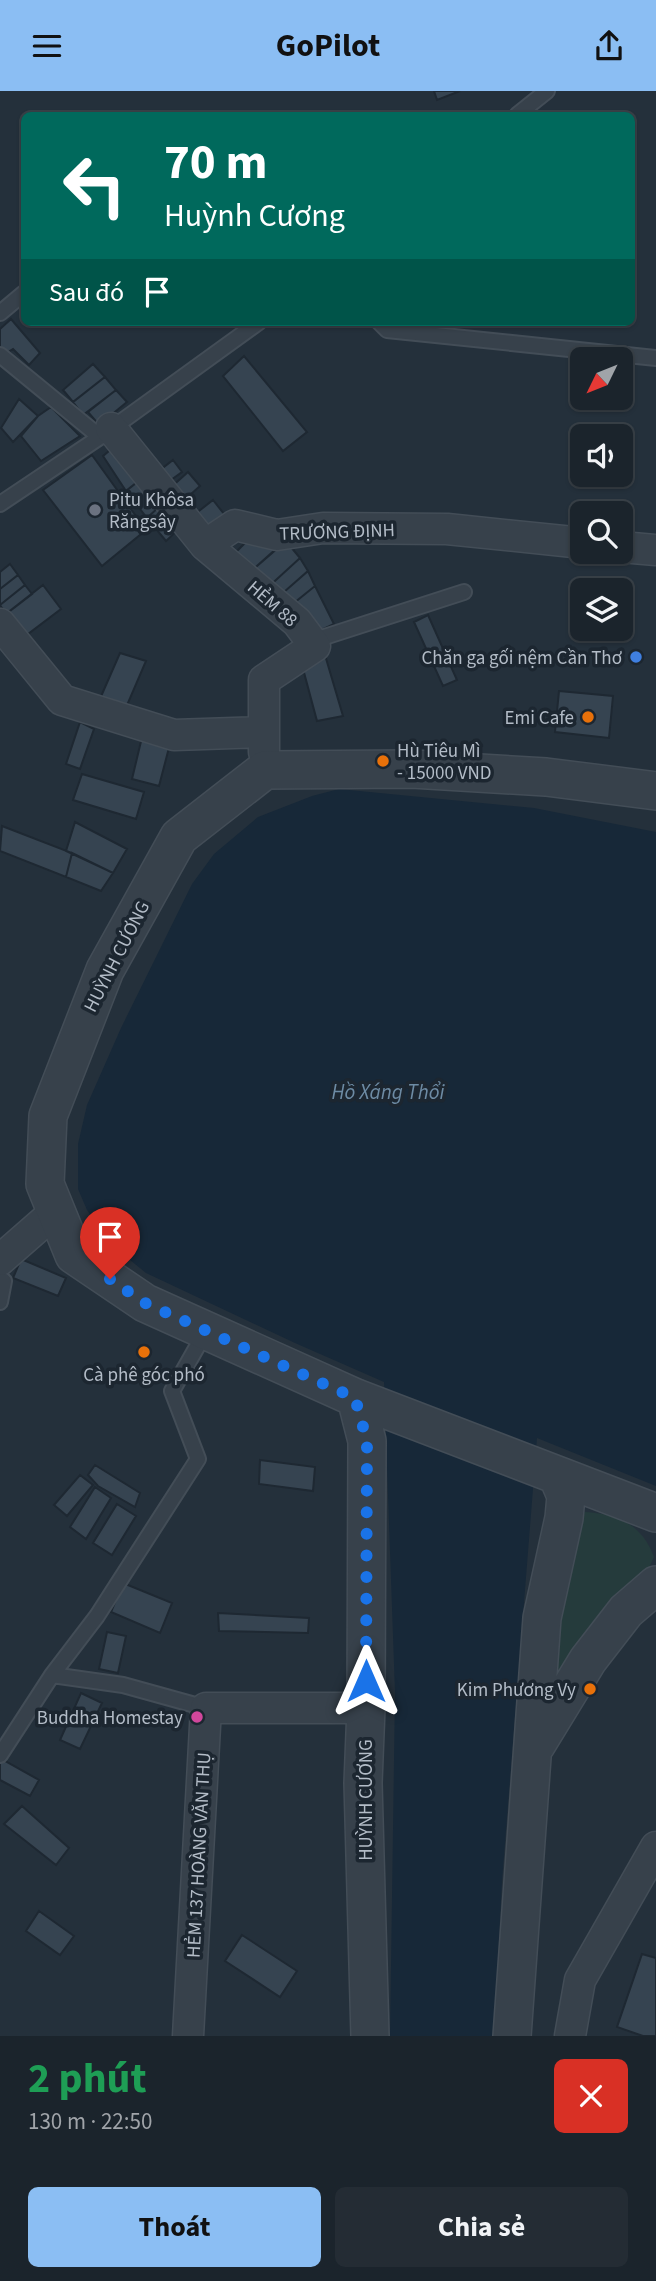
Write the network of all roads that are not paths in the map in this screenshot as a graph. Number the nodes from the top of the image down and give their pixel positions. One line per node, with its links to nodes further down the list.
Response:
1 (547, 91): 2 (lane)
2 (522, 112)
3 (21, 296): 4 (lane)
4 (0, 313)
5 (253, 326): 9 (lane)
6 (383, 326): 8 (lane)
7 (0, 355): 9 (lane)
8 (656, 358)
9 (106, 433): 10 (lane); 12 (street)
10 (0, 504)
11 (570, 542): 12 (street, TRƯƠNG ĐỊNH)
12 (205, 545): 17 (street, HẺM 88)
13 (633, 548): 14 (street)
14 (656, 550)
15 (464, 592): 17 (lane)
16 (0, 624): 18 (street)
17 (312, 641): 18 (street, HẺM 88)
18 (263, 732): 19 (street)
19 (265, 770): 20 (street); 21 (street, HUỲNH CƯƠNG)
20 (656, 792)
21 (56, 1211): 22 (street); 25 (street, HUỲNH CƯƠNG)
22 (0, 1260)
23 (0, 1278): 24 (lane)
24 (0, 1302)
25 (206, 1331): 26 (street, HUỲNH CƯƠNG); 30 (lane)
26 (366, 1402): 27 (street, HUỲNH CƯƠNG); 32 (street, HUỲNH CƯƠNG)
27 (552, 1474): 28 (street, HUỲNH CƯƠNG); 33 (street)
28 (656, 1514)
29 (656, 1585): 33 (street)
30 (52, 1675): 31 (lane); 34 (lane)
31 (206, 1709): 32 (street); 36 (street, HẺM 137 HOÀNG VĂN THỤ)
32 (366, 1709): 37 (street, HUỲNH CƯƠNG)
33 (534, 1749): 38 (street)
34 (0, 1755)
35 (656, 1847): 39 (street)
36 (188, 2036)
37 (370, 2036)
38 (513, 2036)
39 (570, 2036)

